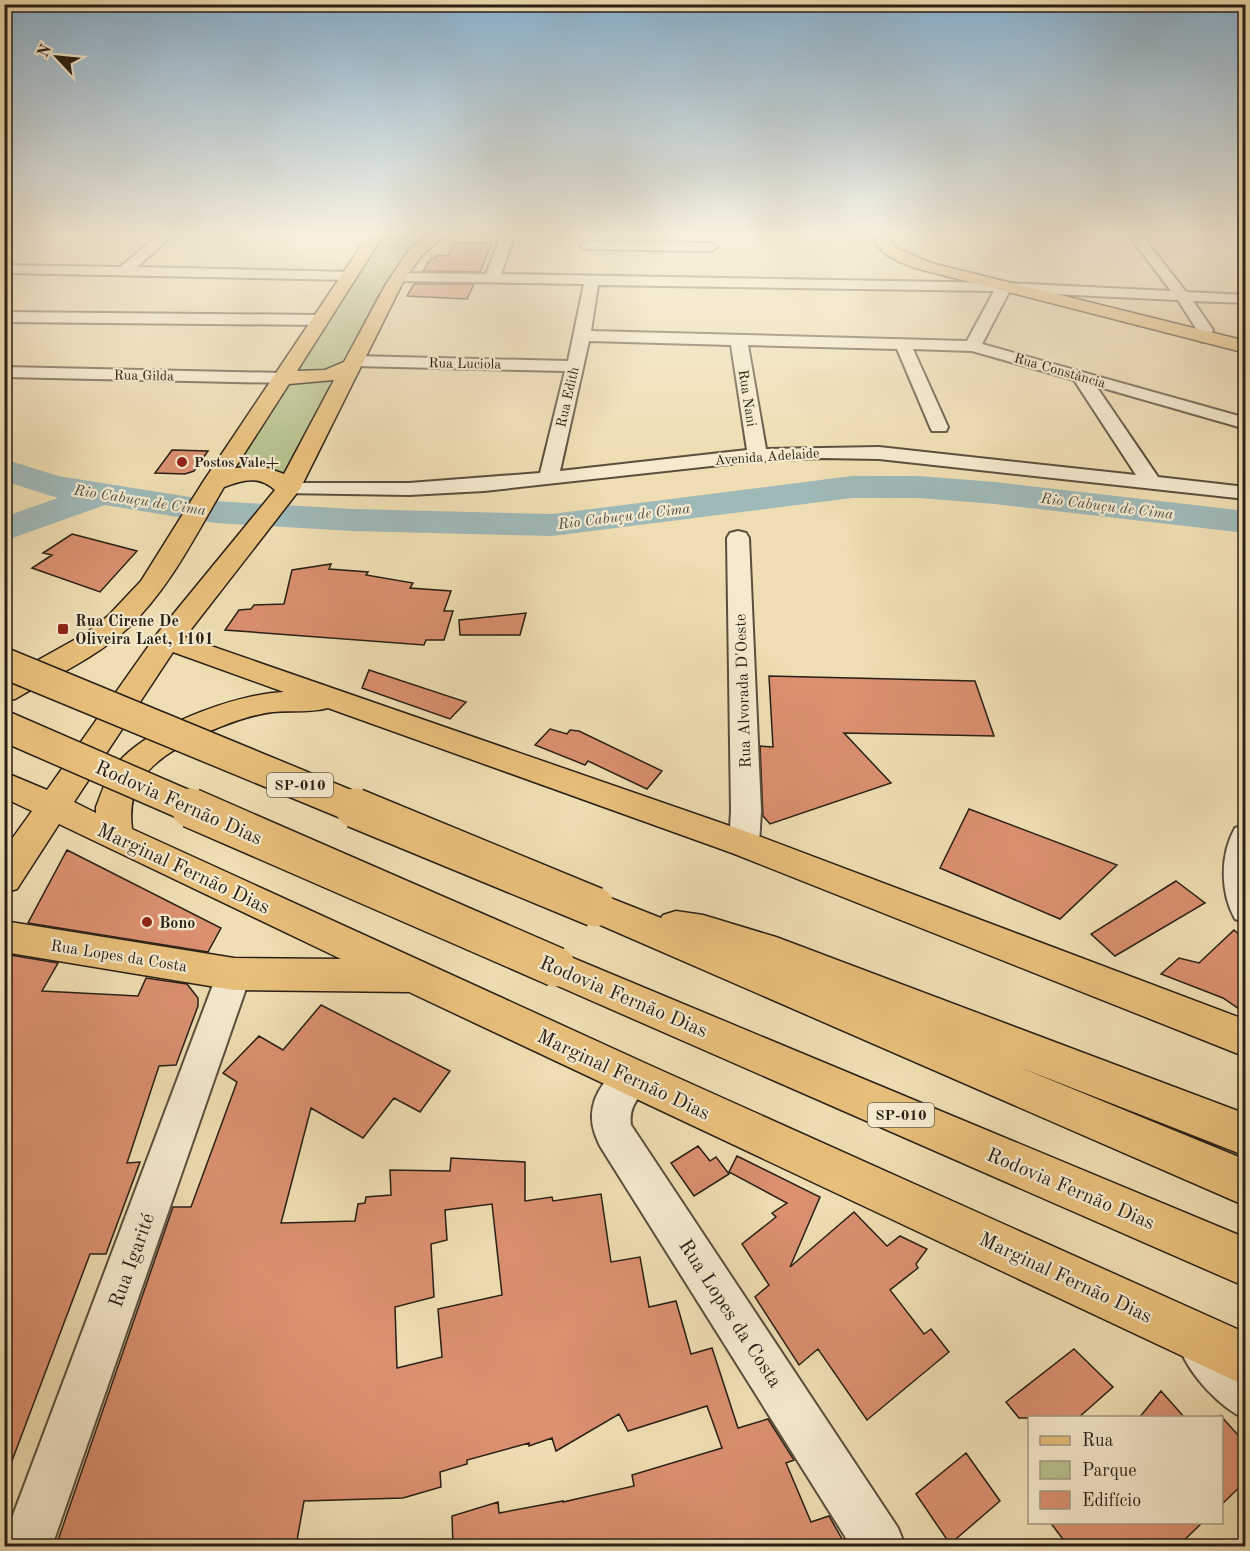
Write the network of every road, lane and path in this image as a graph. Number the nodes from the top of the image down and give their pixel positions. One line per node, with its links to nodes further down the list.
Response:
1 (329, 306): 8 (main road)
2 (383, 306): 15 (main road)
3 (587, 306): 9 (street, Rua Edith)
4 (993, 306): 13 (street)
5 (1081, 306): 10 (main road)
6 (1189, 306): 10 (street)
7 (4, 317): 8 (street)
8 (320, 320): 19 (main road)
9 (582, 336): 11 (street, Rua Constância); 16 (street, Rua Edith)
10 (1202, 337): 14 (main road)
11 (739, 341): 12 (street, Rua Constância); 22 (street, Rua Nani)
12 (903, 344): 13 (street, Rua Constância); 21 (street)
13 (974, 345): 18 (street, Rua Constância)
14 (1245, 348)
15 (354, 363): 16 (street, Rua Luciola); 19 (main road); 26 (main road)
16 (574, 366): 23 (street, Rua Edith)
17 (4, 372): 19 (street, Rua Gilda)
18 (1080, 376): 20 (street, Rua Constância); 24 (street)
19 (284, 378): 25 (main road)
20 (1245, 424)
21 (939, 427)
22 (757, 455): 23 (street, Avenida Adelaide); 24 (street, Avenida Adelaide)
23 (548, 479): 26 (street, Avenida Adelaide)
24 (1152, 484): 27 (street, Avenida Adelaide)
25 (212, 486): 26 (main road); 31 (main road)
26 (285, 492): 29 (main road)
27 (1245, 493)
28 (738, 538): 38 (street, Rua Alvorada D'Oeste)
29 (167, 640): 32 (main road); 35 (main road)
30 (4, 663): 41 (main road, SP-010, bridge)
31 (4, 692)
32 (341, 700): 36 (main road); 38 (main road)
33 (4, 726): 49 (main road, Rodovia Fernão Dias / SP-010, bridge)
34 (4, 784): 35 (main road, Marginal Fernão Dias)
35 (52, 807): 36 (main road, Marginal Fernão Dias); 39 (main road)
36 (115, 836): 44 (main road, Marginal Fernão Dias)
37 (1245, 836): 40 (street)
38 (744, 844): 45 (main road)
39 (4, 879)
40 (1245, 910)
41 (609, 913): 47 (main road); 48 (main road, SP-010)
42 (4, 936): 43 (main road, Rua Lopes da Costa)
43 (234, 974): 44 (main road, Rua Lopes da Costa); 53 (street, Rua Igarité)
44 (417, 977): 46 (main road, Marginal Fernão Dias)
45 (1245, 1039)
46 (632, 1078): 50 (main road, Marginal Fernão Dias); 54 (street, Rua Lopes da Costa)
47 (1245, 1135)
48 (1245, 1183)
49 (1245, 1263)
50 (1187, 1332): 51 (main road, Marginal Fernão Dias); 52 (street)
51 (1245, 1360)
52 (1245, 1396)
53 (27, 1546)
54 (880, 1546)

